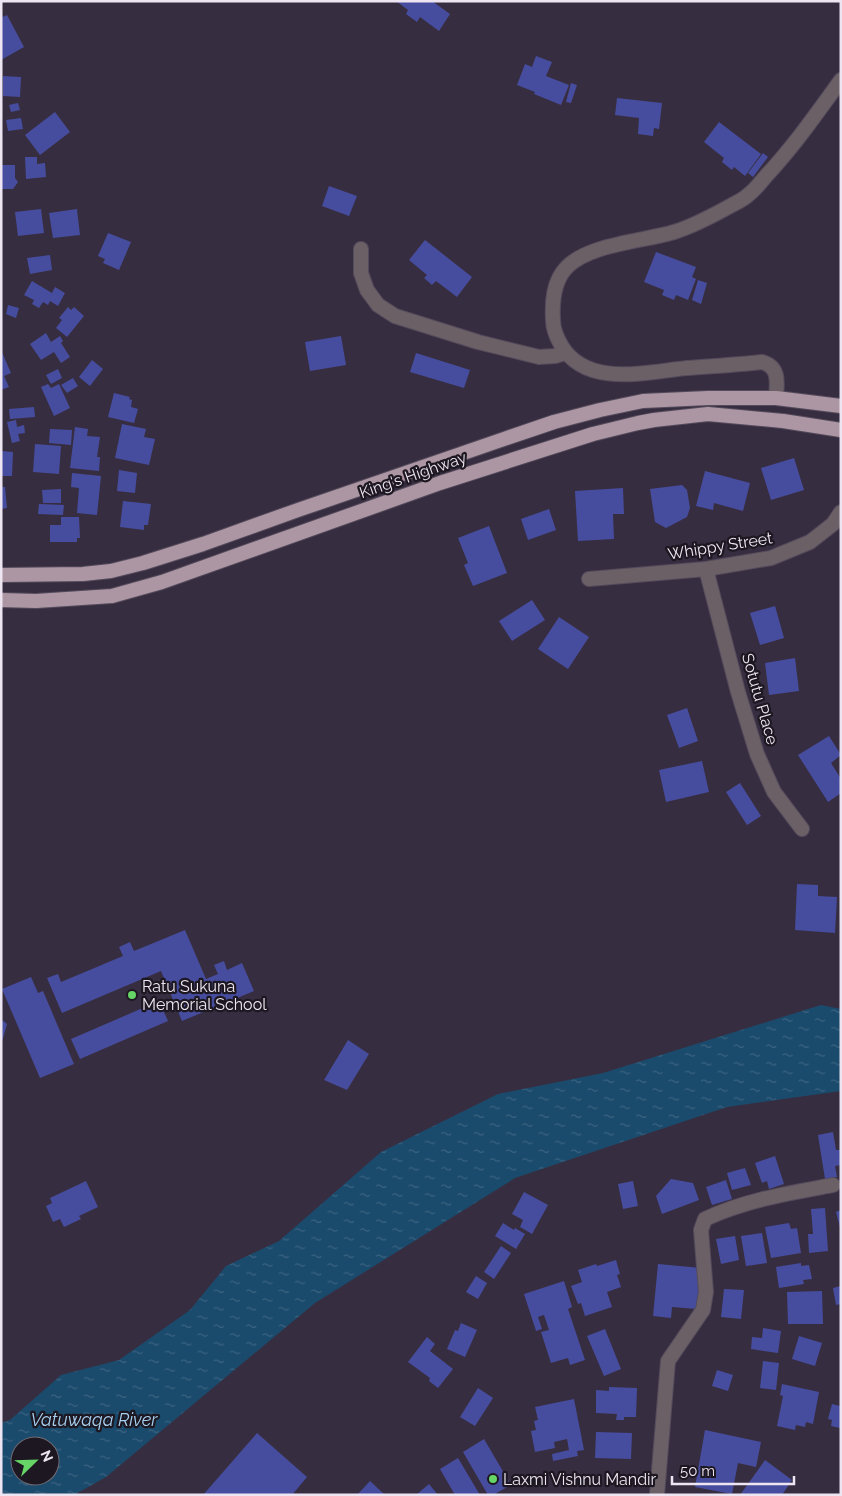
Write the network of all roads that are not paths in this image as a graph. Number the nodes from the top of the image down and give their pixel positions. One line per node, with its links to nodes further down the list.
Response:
1 (841, 80): 3 (street)
2 (361, 249): 3 (street)
3 (565, 353): 4 (street)
4 (776, 398): 5 (highway, King's Highway); 9 (highway, King's Highway)
5 (841, 406)
6 (841, 430): 11 (highway, King's Highway)
7 (841, 512): 8 (street, Whippy Street)
8 (706, 569): 10 (street, Whippy Street); 12 (street, Sotutu Place)
9 (1, 575)
10 (589, 579)
11 (1, 600)
12 (802, 830)
13 (833, 1185): 14 (street)
14 (657, 1495)

